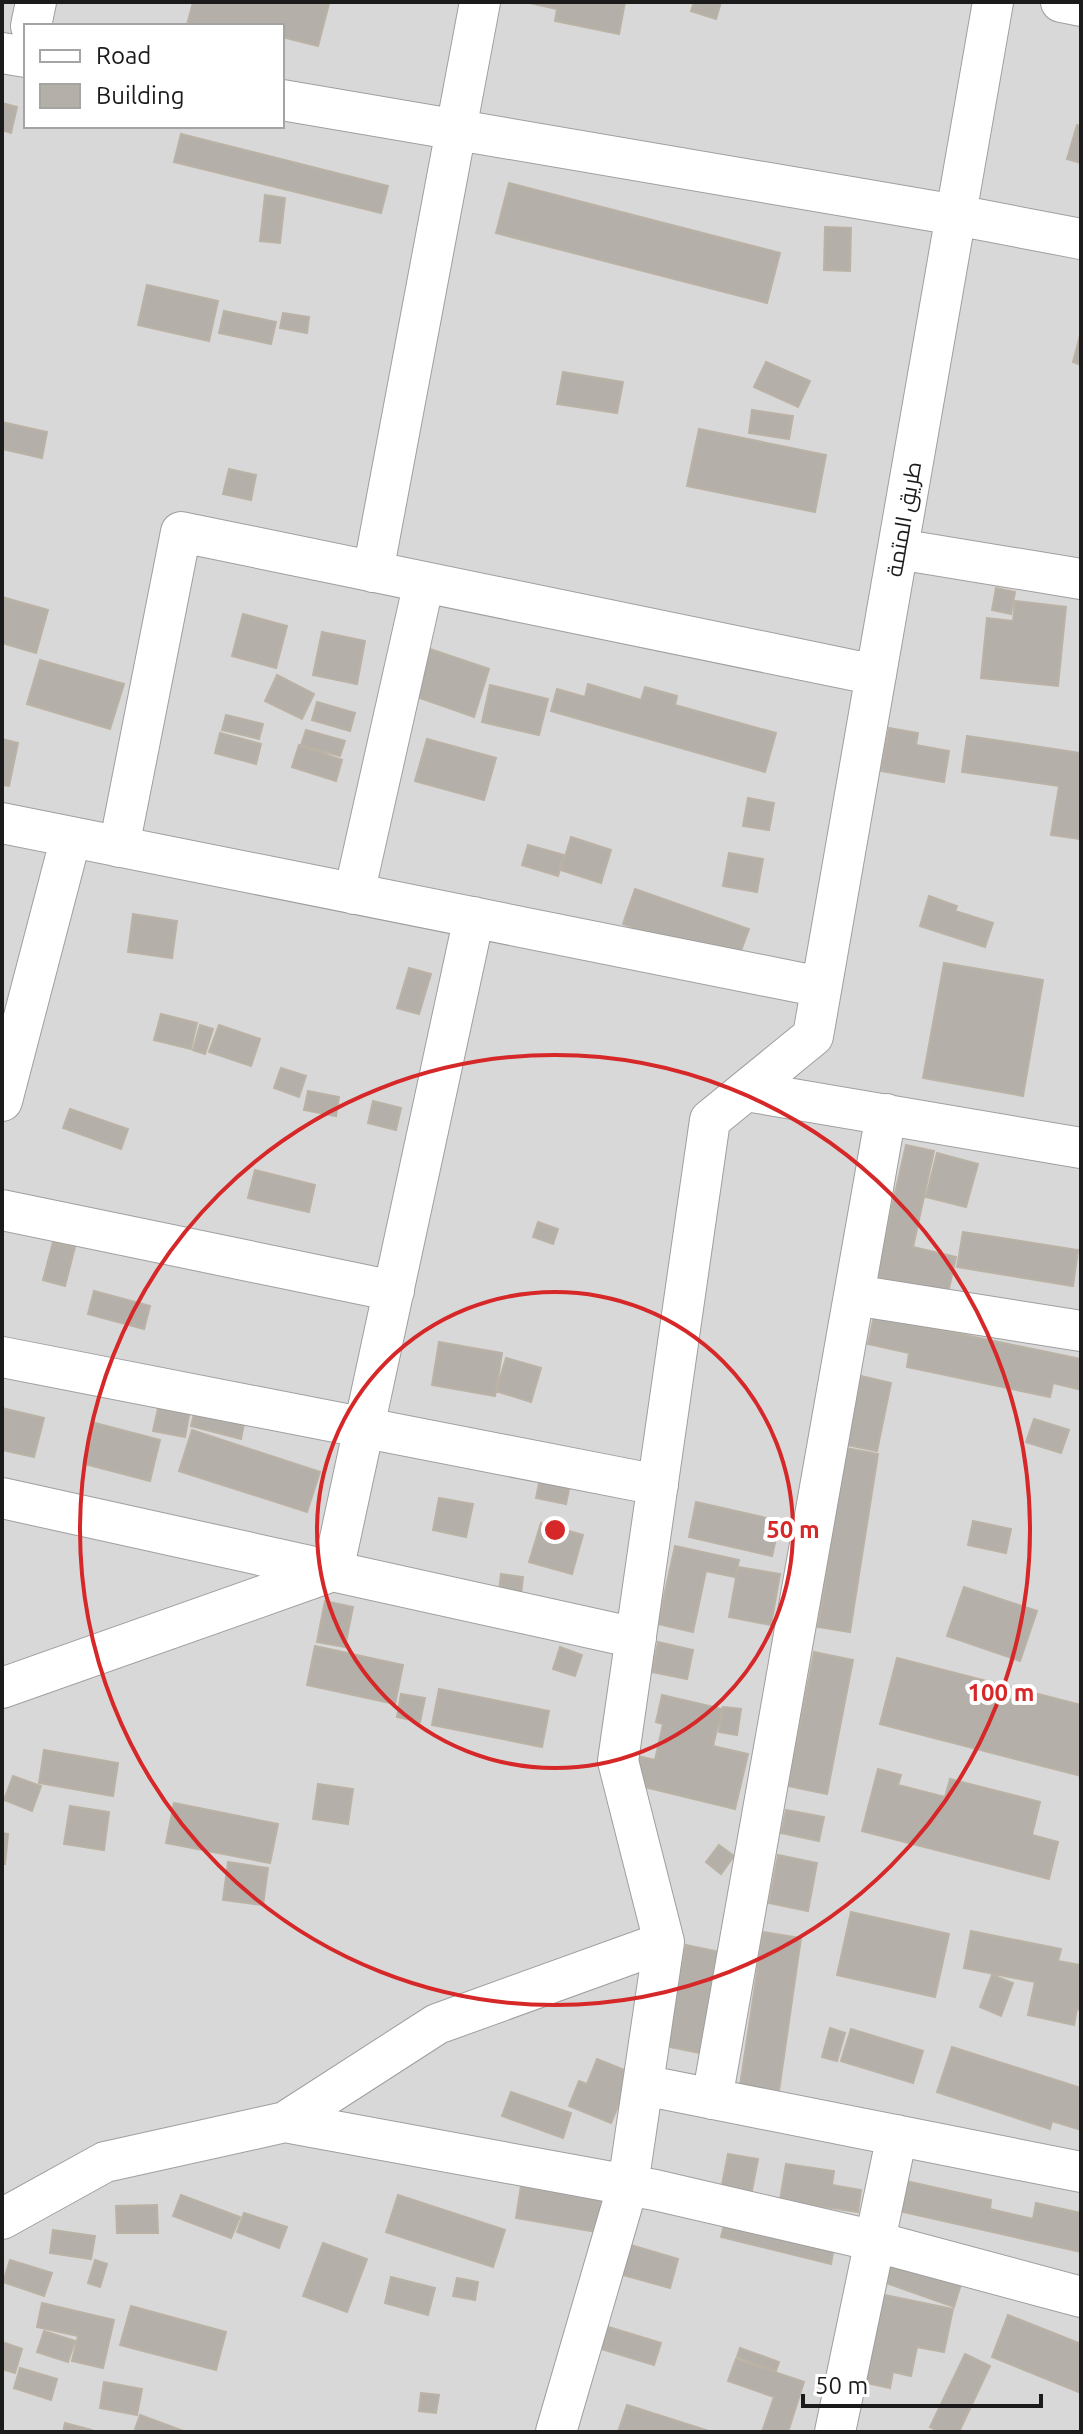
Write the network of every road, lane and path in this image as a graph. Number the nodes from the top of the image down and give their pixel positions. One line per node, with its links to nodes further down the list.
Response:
1 (36, 2): 6 (street)
2 (480, 2): 8 (street)
3 (993, 2): 9 (street, طريق المتمة)
4 (1061, 2): 5 (street)
5 (1081, 6)
6 (29, 24)
7 (284, 100): 8 (street)
8 (456, 130): 9 (street); 12 (street)
9 (956, 215): 10 (street); 11 (street, طريق المتمة)
10 (1081, 239)
11 (898, 549): 13 (street); 15 (street, طريق المتمة)
12 (373, 572): 14 (street); 18 (street)
13 (1081, 579)
14 (424, 582): 15 (street); 19 (street)
15 (876, 675): 21 (street, طريق المتمة)
16 (2, 823): 17 (street)
17 (71, 837): 18 (street); 23 (street)
18 (119, 847): 19 (street)
19 (354, 894): 20 (street)
20 (474, 917): 21 (street); 27 (street)
21 (821, 987): 22 (street, طريق المتمة)
22 (746, 1091): 24 (street); 32 (street)
23 (2, 1101)
24 (886, 1114): 25 (street); 28 (street)
25 (1081, 1148)
26 (2, 1210): 27 (street)
27 (394, 1291): 31 (street)
28 (854, 1295): 29 (street); 39 (street)
29 (1081, 1331)
30 (2, 1357): 31 (street)
31 (364, 1428): 32 (street); 34 (street)
32 (658, 1485): 35 (street)
33 (2, 1498): 34 (street)
34 (333, 1571): 35 (street); 36 (street)
35 (636, 1638): 37 (street)
36 (2, 1688)
37 (664, 1942): 38 (street); 40 (street)
38 (643, 2085): 39 (street); 43 (street)
39 (712, 2099): 41 (street)
40 (285, 2122): 43 (street); 44 (street)
41 (897, 2135): 42 (street); 45 (street)
42 (1081, 2172)
43 (628, 2185): 45 (street); 47 (street)
44 (2, 2219)
45 (875, 2242): 46 (street); 48 (street)
46 (1081, 2297)
47 (556, 2432)
48 (835, 2432)

